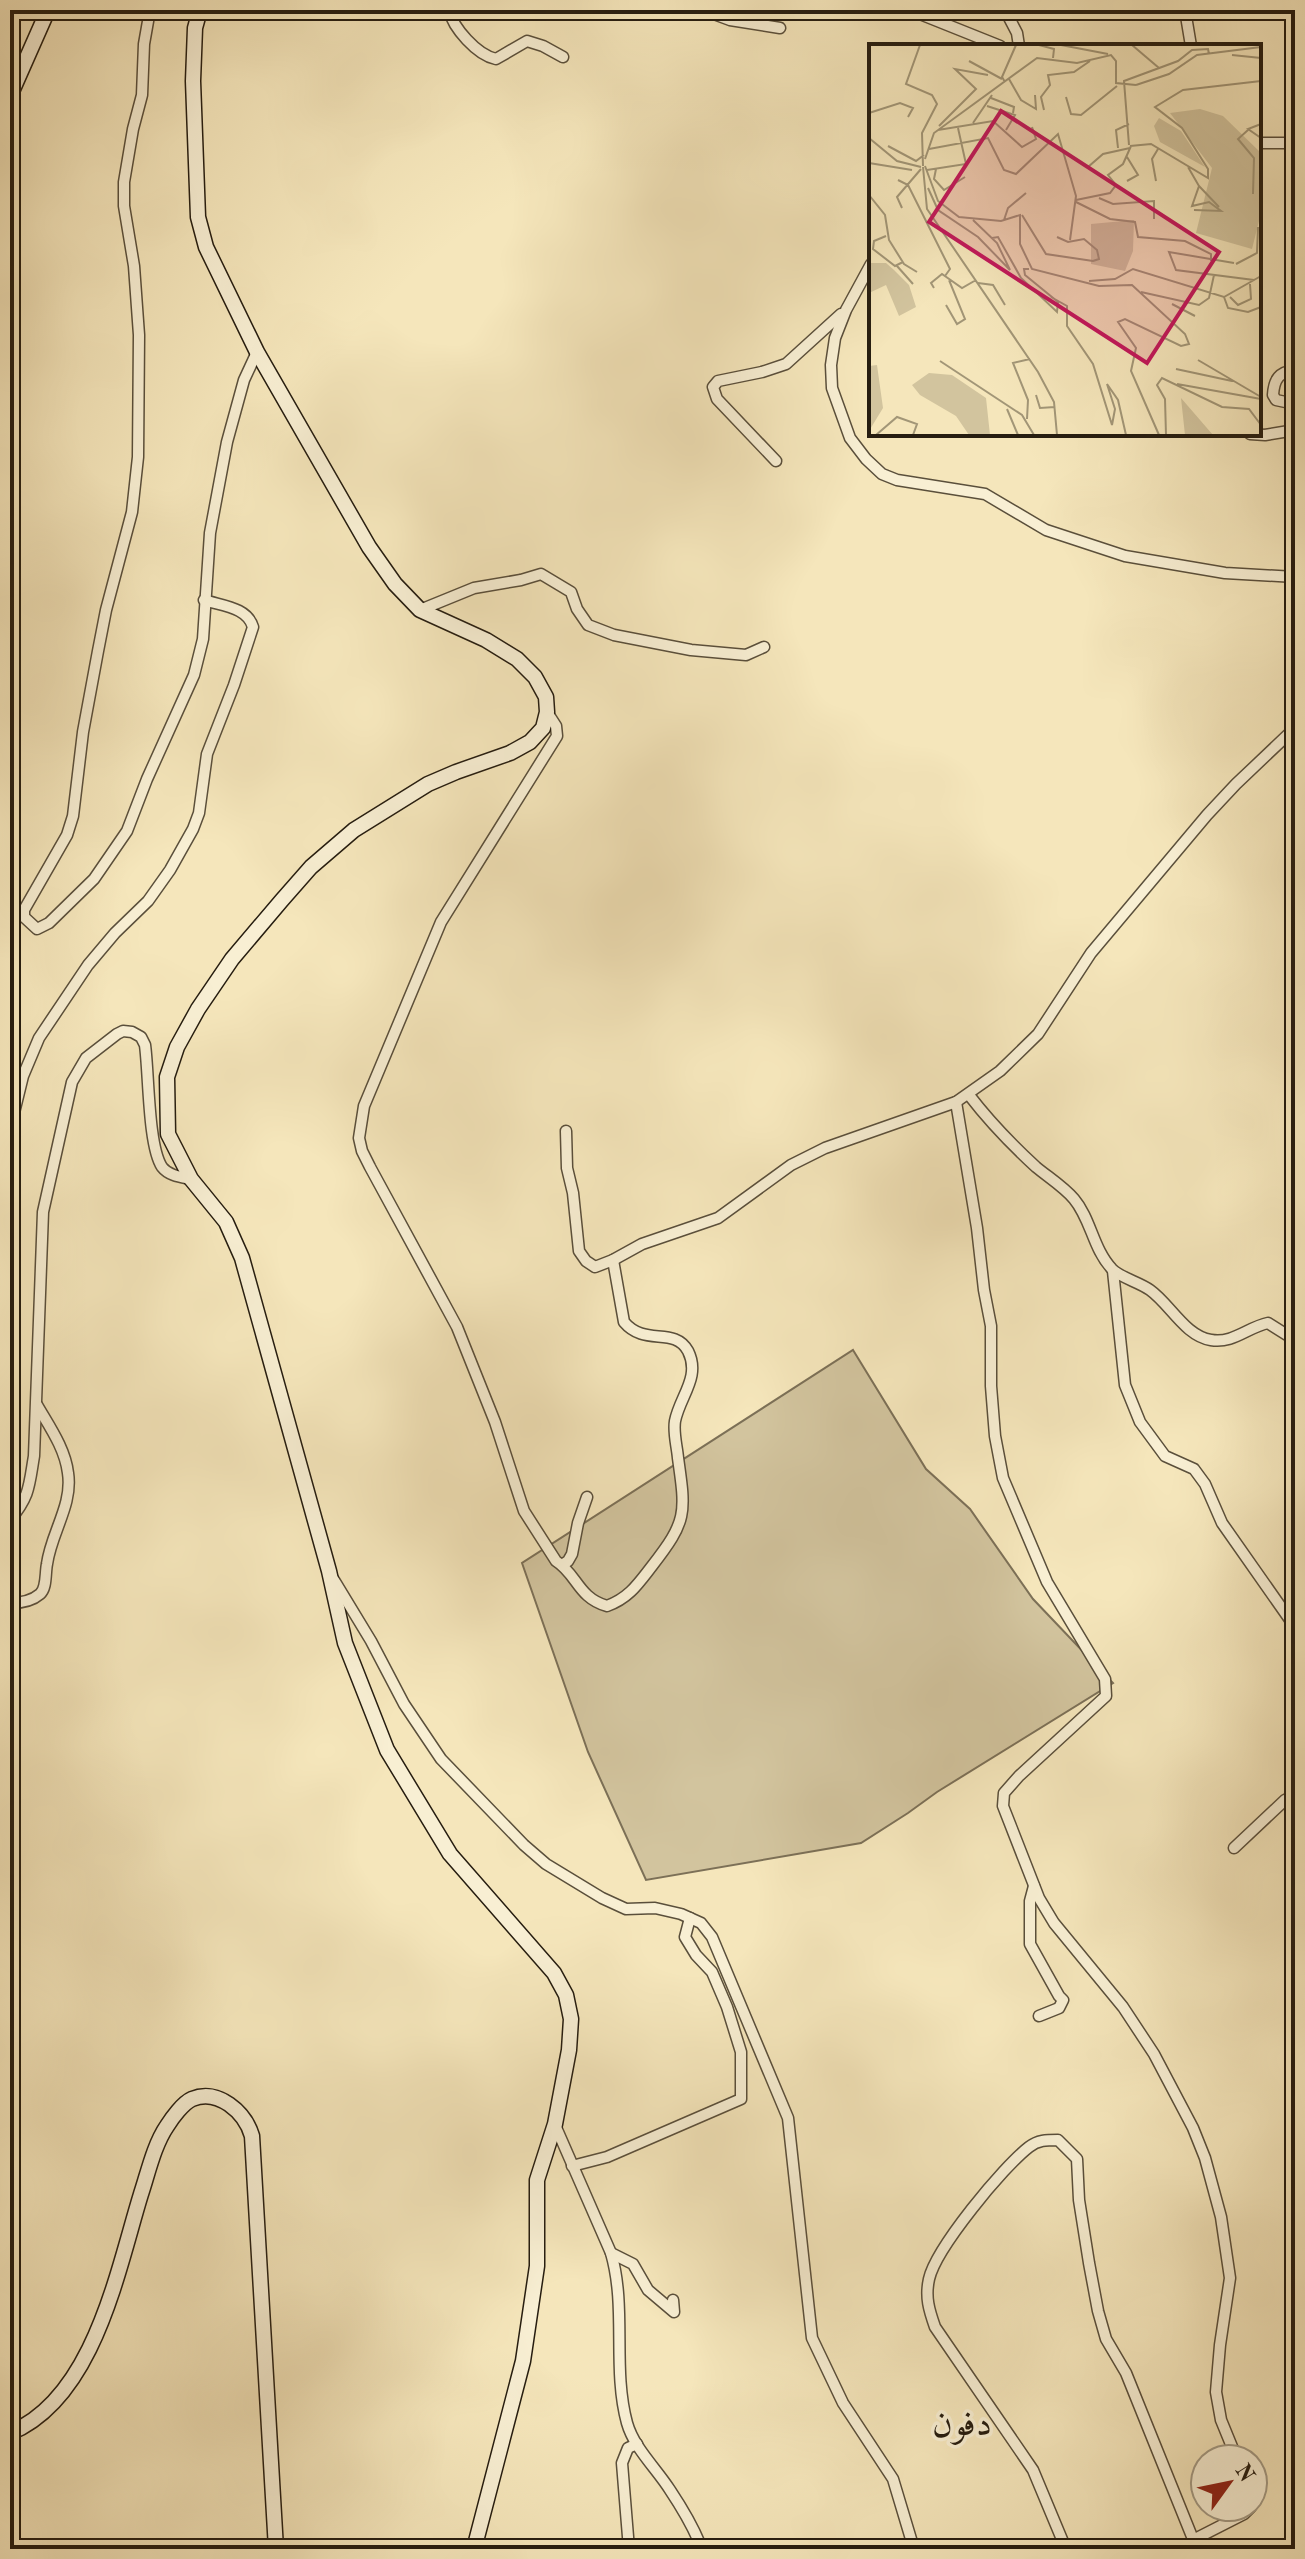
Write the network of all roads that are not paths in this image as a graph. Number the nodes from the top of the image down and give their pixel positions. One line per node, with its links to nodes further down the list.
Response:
1 (48, 10): 14 (street)
2 (150, 10): 26 (street)
3 (200, 10): 19 (street)
4 (449, 10): 13 (street)
5 (703, 10): 9 (street)
6 (910, 10): 10 (street)
7 (1005, 10): 11 (street)
8 (1185, 10): 12 (street)
9 (780, 28)
10 (995, 44)
11 (1019, 44)
12 (1191, 44)
13 (563, 57)
14 (10, 96)
15 (1261, 143): 16 (street)
16 (1295, 143)
17 (869, 268): 18 (street)
18 (846, 310): 24 (street); 25 (street)
19 (257, 352): 26 (street); 27 (street)
20 (1295, 370): 21 (street)
21 (1295, 404)
22 (1295, 430): 23 (street)
23 (1261, 435)
24 (776, 461)
25 (1295, 577)
26 (204, 600): 33 (street)
27 (420, 610): 28 (street); 29 (street)
28 (764, 647)
29 (547, 712): 35 (street); 42 (street)
30 (1295, 728): 31 (street)
31 (969, 1095): 32 (street); 37 (street)
32 (956, 1102): 36 (street); 48 (street)
33 (10, 1129)
34 (566, 1131): 36 (street)
35 (191, 1179): 39 (street); 43 (street)
36 (613, 1260): 42 (street)
37 (1113, 1271): 38 (street); 45 (street)
38 (1295, 1340)
39 (36, 1403): 41 (street); 44 (street)
40 (587, 1497): 42 (street)
41 (10, 1520)
42 (562, 1565)
43 (329, 1571): 49 (street); 51 (street)
44 (10, 1603)
45 (1295, 1627)
46 (1295, 1795): 47 (street)
47 (1234, 1848)
48 (1034, 1886): 50 (street); 56 (street)
49 (690, 1918): 52 (street); 64 (street)
50 (1039, 2016)
51 (555, 2124): 52 (street); 61 (street)
52 (572, 2166): 53 (street)
53 (611, 2253): 54 (street); 57 (street)
54 (673, 2300)
55 (10, 2433): 60 (street)
56 (1230, 2443)
57 (637, 2444): 62 (street); 63 (street)
58 (1230, 2523): 59 (street)
59 (1195, 2545): 65 (street)
60 (276, 2549)
61 (474, 2549)
62 (629, 2549)
63 (702, 2549)
64 (914, 2549)
65 (1066, 2549)

